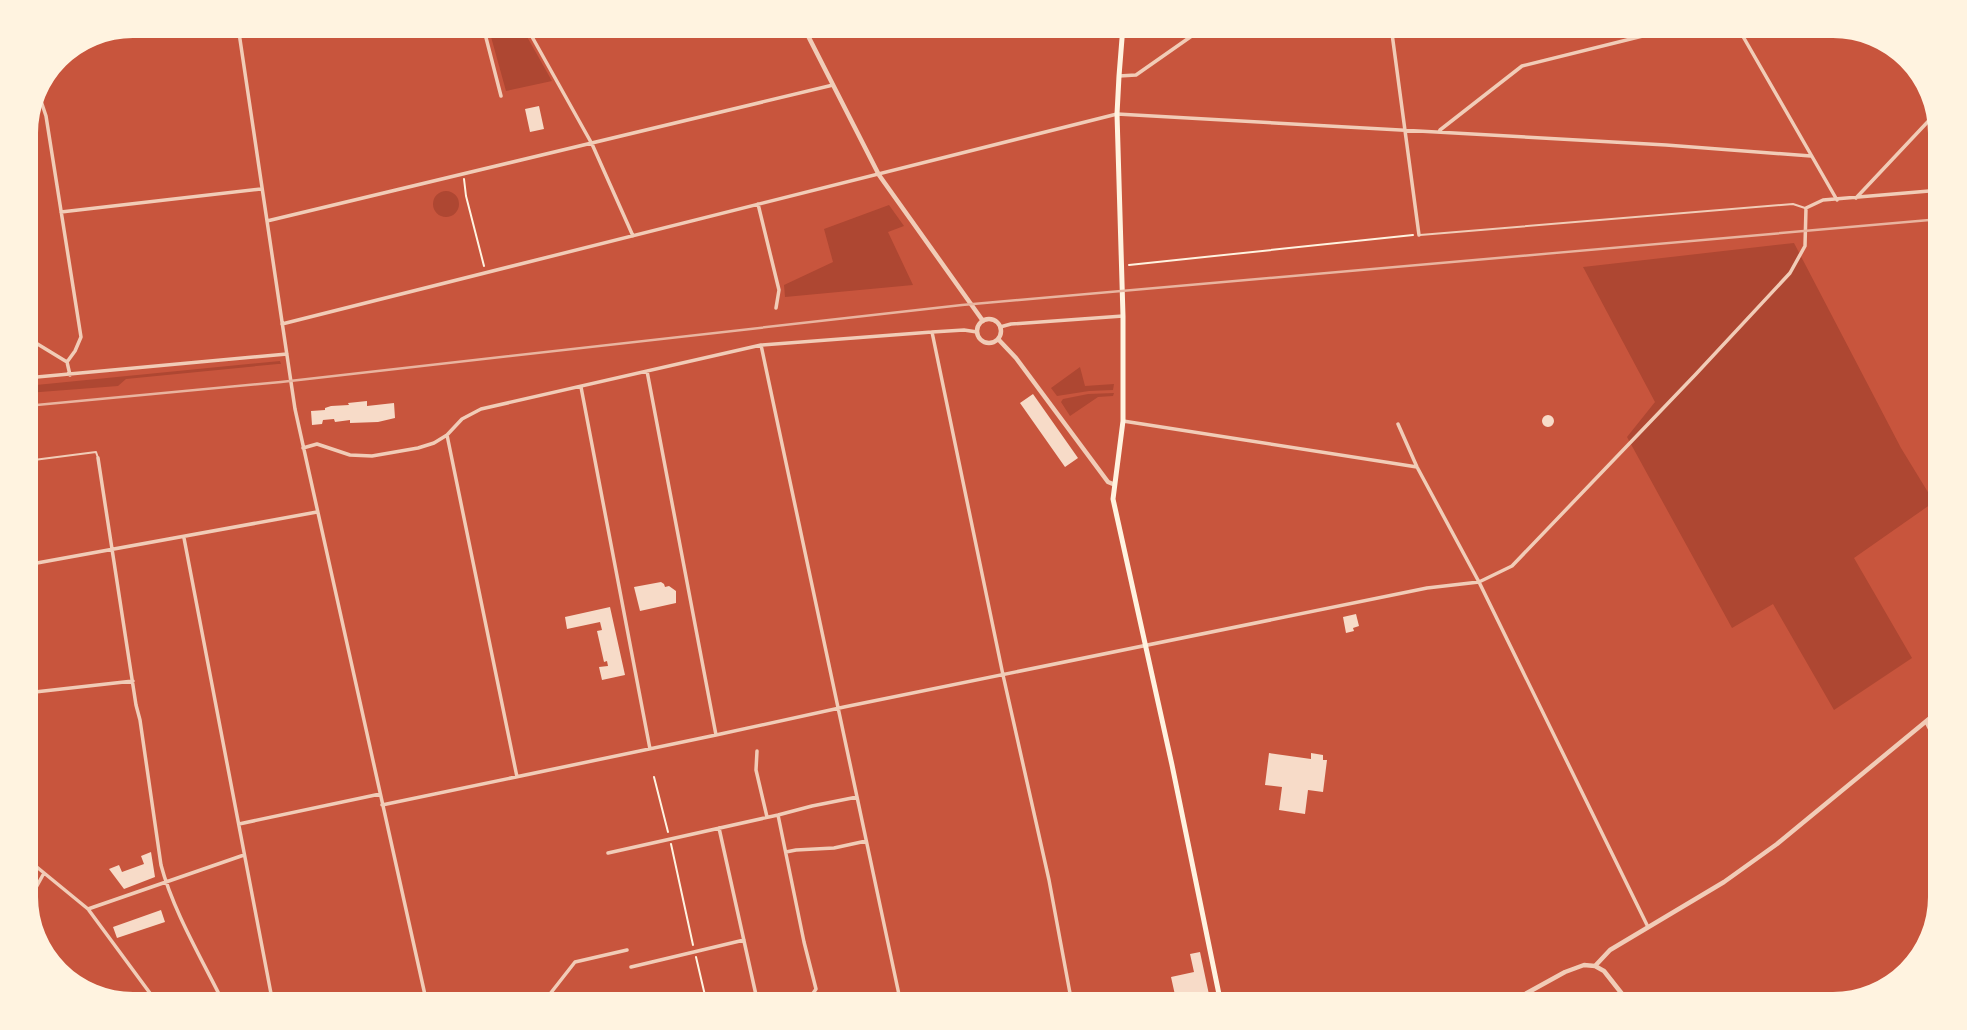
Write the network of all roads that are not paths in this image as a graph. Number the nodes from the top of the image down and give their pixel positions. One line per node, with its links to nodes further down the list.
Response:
1 (240, 38): 21 (street)
2 (486, 38): 12 (street)
3 (533, 38): 18 (street)
4 (809, 38): 11 (street)
5 (1122, 38): 10 (main road)
6 (1189, 38): 10 (street)
7 (1392, 38): 16 (street)
8 (1635, 38): 17 (street)
9 (1744, 38): 19 (street)
10 (1118, 76): 14 (main road)
11 (833, 85): 18 (street); 20 (street)
12 (500, 96)
13 (43, 107): 27 (street)
14 (1117, 114): 16 (street); 20 (street); 32 (main road)
15 (1928, 122): 23 (street)
16 (1403, 130): 17 (street); 29 (street)
17 (1438, 131): 19 (street)
18 (592, 144): 28 (street); 30 (street)
19 (1811, 156): 24 (street)
20 (879, 174): 25 (street); 33 (street)
21 (262, 189): 27 (street); 28 (street)
22 (1928, 191): 23 (street)
23 (1856, 198): 24 (street)
24 (1837, 200): 26 (street)
25 (758, 204): 30 (street); 31 (street)
26 (1806, 208): 29 (lane); 59 (street)
27 (61, 212): 42 (street)
28 (267, 221): 34 (street)
29 (1419, 235)
30 (633, 236): 34 (street)
31 (776, 308)
32 (1124, 316): 35 (street); 47 (main road)
33 (983, 321): 35 (street); 37 (street)
34 (282, 324): 41 (street)
35 (1000, 327): 38 (street)
36 (932, 332): 37 (street); 40 (street); 61 (street)
37 (977, 332): 38 (street)
38 (998, 339): 54 (street)
39 (39, 345): 42 (street)
40 (761, 345): 43 (street); 64 (street)
41 (287, 354): 44 (street); 50 (street)
42 (67, 362): 44 (street)
43 (647, 370): 46 (street); 69 (street)
44 (70, 375): 45 (street)
45 (39, 377)
46 (582, 387): 49 (street); 71 (street)
47 (1123, 421): 53 (street); 54 (main road)
48 (1398, 424): 53 (street)
49 (447, 435): 50 (street); 73 (street)
50 (303, 448): 55 (street)
51 (98, 457): 52 (lane); 57 (street)
52 (39, 459)
53 (1417, 467): 59 (street)
54 (1114, 484): 60 (main road)
55 (317, 512): 56 (street); 74 (street)
56 (184, 538): 57 (street); 79 (street)
57 (112, 549): 58 (street); 62 (street)
58 (39, 563)
59 (1479, 582): 60 (street); 90 (street)
60 (1144, 647): 61 (street); 104 (main road)
61 (1003, 675): 64 (street); 103 (street)
62 (133, 681): 63 (street); 87 (street)
63 (39, 691)
64 (838, 708): 68 (street); 75 (street)
65 (1928, 720): 66 (street)
66 (1925, 722): 67 (street); 90 (street)
67 (1928, 727)
68 (752, 728): 69 (street); 70 (street)
69 (716, 735): 71 (street)
70 (754, 737)
71 (650, 749): 73 (street)
72 (757, 751): 78 (street)
73 (517, 777): 76 (street)
74 (380, 794): 76 (street); 79 (street)
75 (857, 797): 77 (street); 81 (street)
76 (383, 805): 98 (street)
77 (778, 815): 78 (street); 82 (street)
78 (767, 817): 80 (street)
79 (239, 824): 84 (street)
80 (719, 828): 83 (street); 91 (street)
81 (867, 841): 82 (street); 102 (street)
82 (786, 852): 101 (street)
83 (608, 853)
84 (244, 855): 87 (street); 97 (street)
85 (39, 869): 86 (street)
86 (44, 873): 88 (street); 89 (street)
87 (165, 881): 89 (street); 96 (street)
88 (39, 882)
89 (88, 909): 95 (street)
90 (1648, 927): 93 (street)
91 (744, 940): 94 (street); 100 (street)
92 (627, 950): 99 (street)
93 (1595, 966): 105 (street); 106 (street)
94 (631, 967)
95 (149, 992)
96 (218, 992)
97 (271, 992)
98 (424, 992)
99 (551, 992)
100 (755, 992)
101 (815, 992)
102 (898, 992)
103 (1070, 992)
104 (1219, 992)
105 (1529, 992)
106 (1621, 992)

